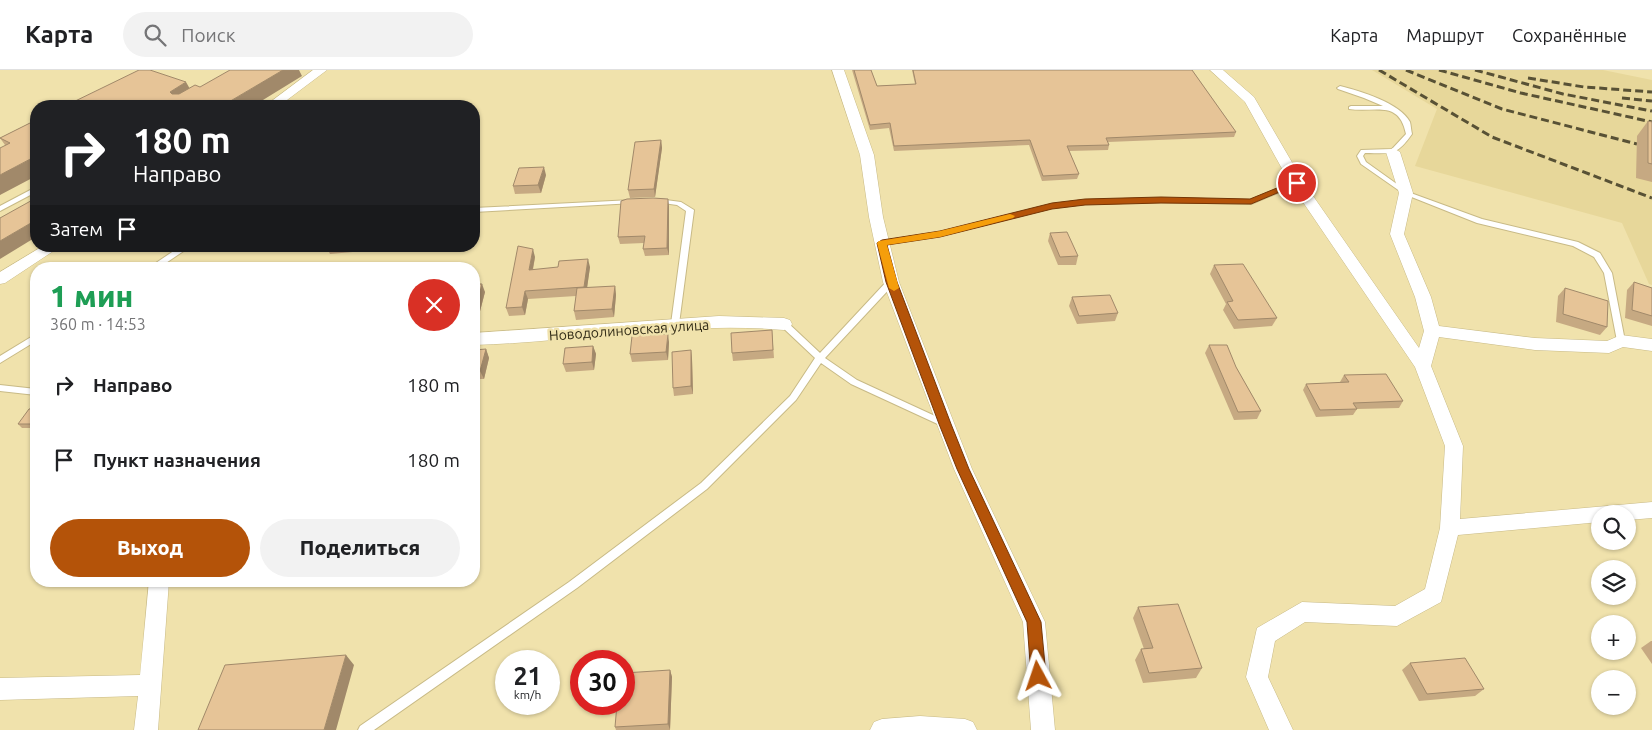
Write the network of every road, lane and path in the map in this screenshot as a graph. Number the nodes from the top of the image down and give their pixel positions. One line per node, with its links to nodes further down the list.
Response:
1 (321, 70): 5 (street)
2 (838, 70): 16 (street)
3 (1216, 70): 9 (street)
4 (1340, 88): 7 (lane)
5 (280, 100)
6 (1351, 108): 7 (lane)
7 (1392, 108): 8 (lane)
8 (1393, 152): 11 (street); 11 (lane)
9 (1297, 183): 16 (lane); 31 (street)
10 (30, 192): 14 (lane)
11 (1406, 193): 24 (street); 27 (lane)
12 (649, 201): 22 (lane)
13 (639, 202): 15 (lane)
14 (0, 209)
15 (480, 210)
16 (882, 243): 21 (street)
17 (44, 252): 20 (street)
18 (178, 252): 19 (lane)
19 (162, 262)
20 (0, 278)
21 (892, 282): 29 (lane); 34 (street)
22 (675, 324): 23 (street, Новодолиновская улица); 25 (street, Новодолиновская улица)
23 (784, 324): 29 (lane)
24 (1432, 331): 27 (street); 31 (street)
25 (480, 339)
26 (30, 341): 30 (lane)
27 (1622, 341): 28 (street)
28 (1652, 345)
29 (820, 358): 34 (lane); 43 (lane)
30 (0, 360)
31 (1423, 366): 38 (street)
32 (0, 388): 33 (lane)
33 (30, 391)
34 (945, 424): 46 (street)
35 (1652, 510): 36 (street)
36 (1636, 511)
37 (1591, 515): 38 (street)
38 (1450, 528): 47 (street)
39 (158, 587): 40 (street)
40 (150, 685): 41 (street); 42 (street)
41 (0, 689)
42 (146, 730)
43 (364, 730)
44 (882, 730): 45 (street)
45 (965, 730)
46 (1043, 730)
47 (1281, 730)

